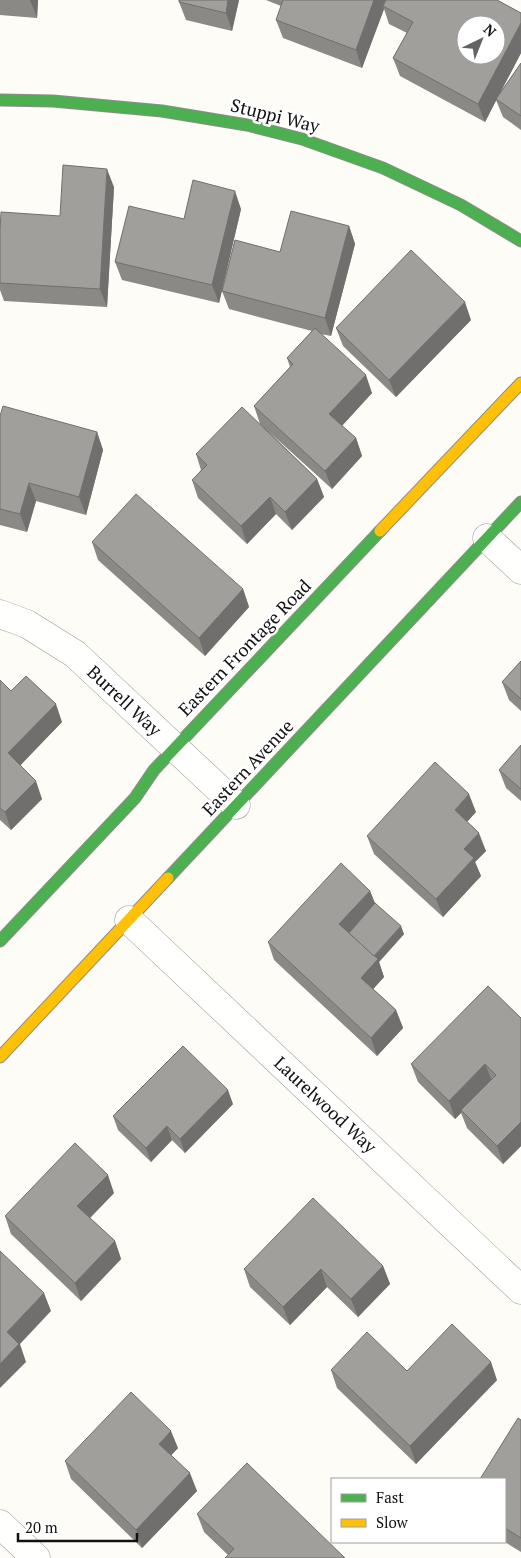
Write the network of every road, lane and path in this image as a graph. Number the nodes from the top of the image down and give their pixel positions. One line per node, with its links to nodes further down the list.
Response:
1 (0, 100): 2 (street, Stuppi Way)
2 (521, 241)
3 (521, 383): 8 (street, Eastern Frontage Road)
4 (521, 502): 5 (street, Eastern Avenue)
5 (487, 538): 6 (street); 9 (street, Eastern Avenue)
6 (521, 570)
7 (0, 614): 8 (street, Burrell Way)
8 (175, 748): 9 (street, Burrell Way); 11 (street, Eastern Frontage Road)
9 (236, 806): 10 (street, Eastern Avenue)
10 (129, 920): 12 (street, Eastern Avenue); 13 (street, Laurelwood Way)
11 (0, 941)
12 (0, 1057)
13 (521, 1290)
14 (0, 1524): 15 (street)
15 (36, 1558)

